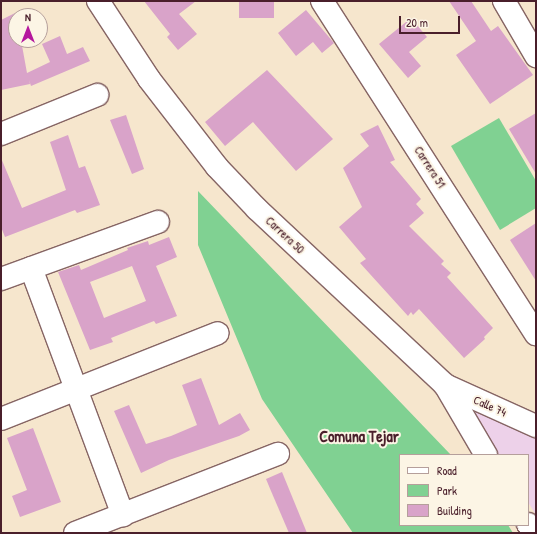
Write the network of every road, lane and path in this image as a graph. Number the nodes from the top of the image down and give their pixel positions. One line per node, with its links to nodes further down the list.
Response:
1 (98, 1): 12 (street, Carrera 50)
2 (322, 1): 11 (street, Carrera 51)
3 (504, 1): 4 (street)
4 (536, 56)
5 (97, 95): 6 (street)
6 (1, 134)
7 (158, 222): 8 (street)
8 (31, 268): 9 (street); 13 (street)
9 (1, 279)
10 (218, 333): 13 (street)
11 (536, 334)
12 (445, 385): 15 (street, Calle 74); 17 (street, Carrera 50)
13 (77, 390): 14 (street); 18 (street)
14 (1, 419)
15 (536, 426)
16 (278, 454): 18 (street)
17 (485, 454)
18 (123, 514): 19 (street)
19 (75, 533)

